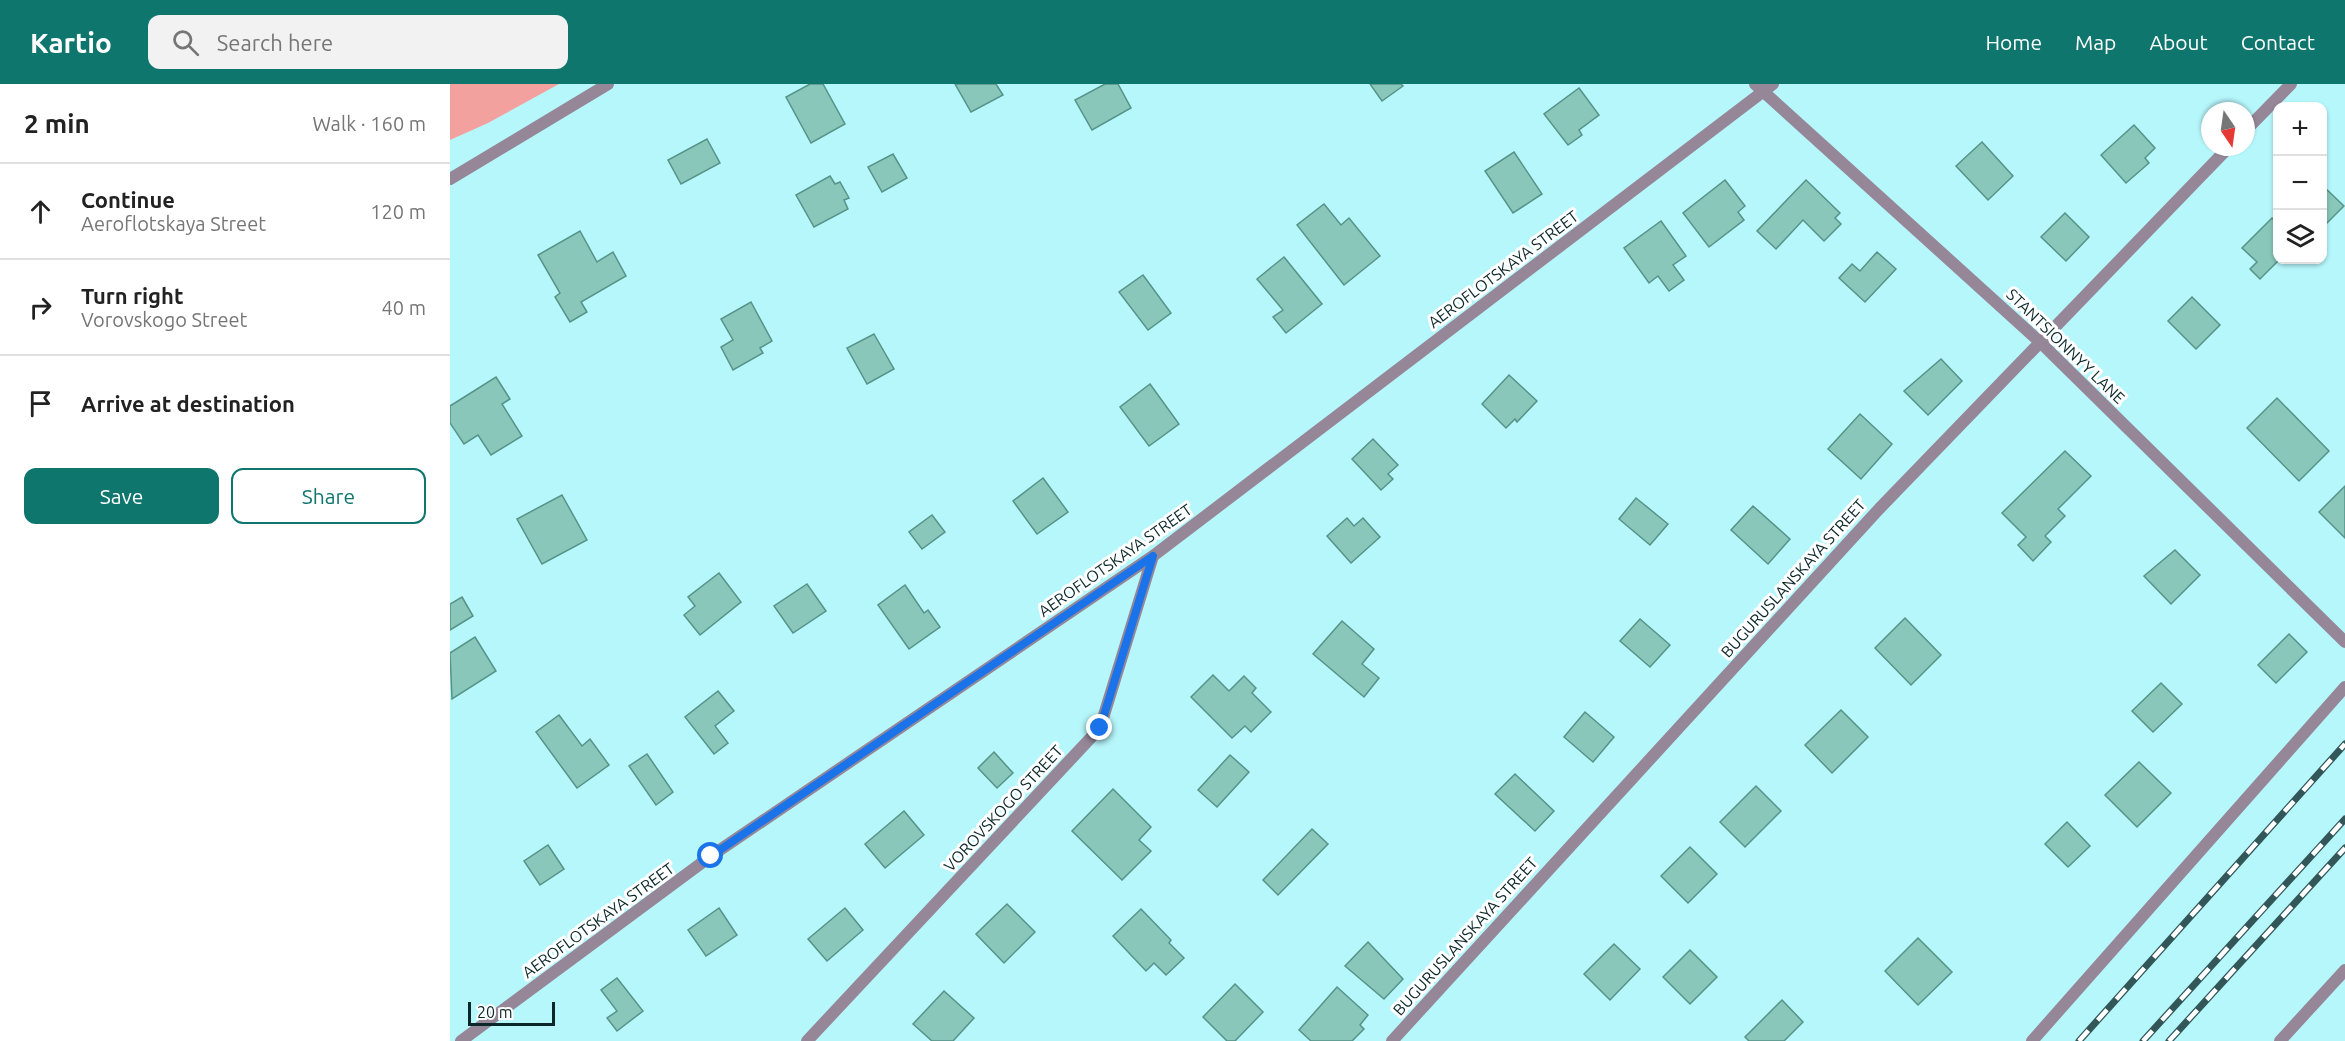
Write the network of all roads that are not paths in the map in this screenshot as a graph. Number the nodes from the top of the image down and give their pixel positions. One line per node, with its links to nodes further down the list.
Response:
1 (608, 84): 7 (street)
2 (1773, 84): 4 (street, AEROFLOTSKAYA STREET)
3 (2290, 84): 5 (street)
4 (1759, 88): 8 (street, STANTSIONNYY LANE); 9 (street, AEROFLOTSKAYA STREET)
5 (2255, 121)
6 (2220, 156): 8 (street, BUGURUSLANSKAYA STREET)
7 (450, 179)
8 (2040, 342): 10 (street, STANTSIONNYY LANE); 15 (street, BUGURUSLANSKAYA STREET)
9 (1153, 556): 13 (street, AEROFLOTSKAYA STREET); 14 (street, VOROVSKOGO STREET)
10 (2345, 642)
11 (2345, 687): 16 (street)
12 (2345, 969): 17 (street)
13 (461, 1041)
14 (807, 1041)
15 (1392, 1041)
16 (2032, 1041)
17 (2280, 1041)

